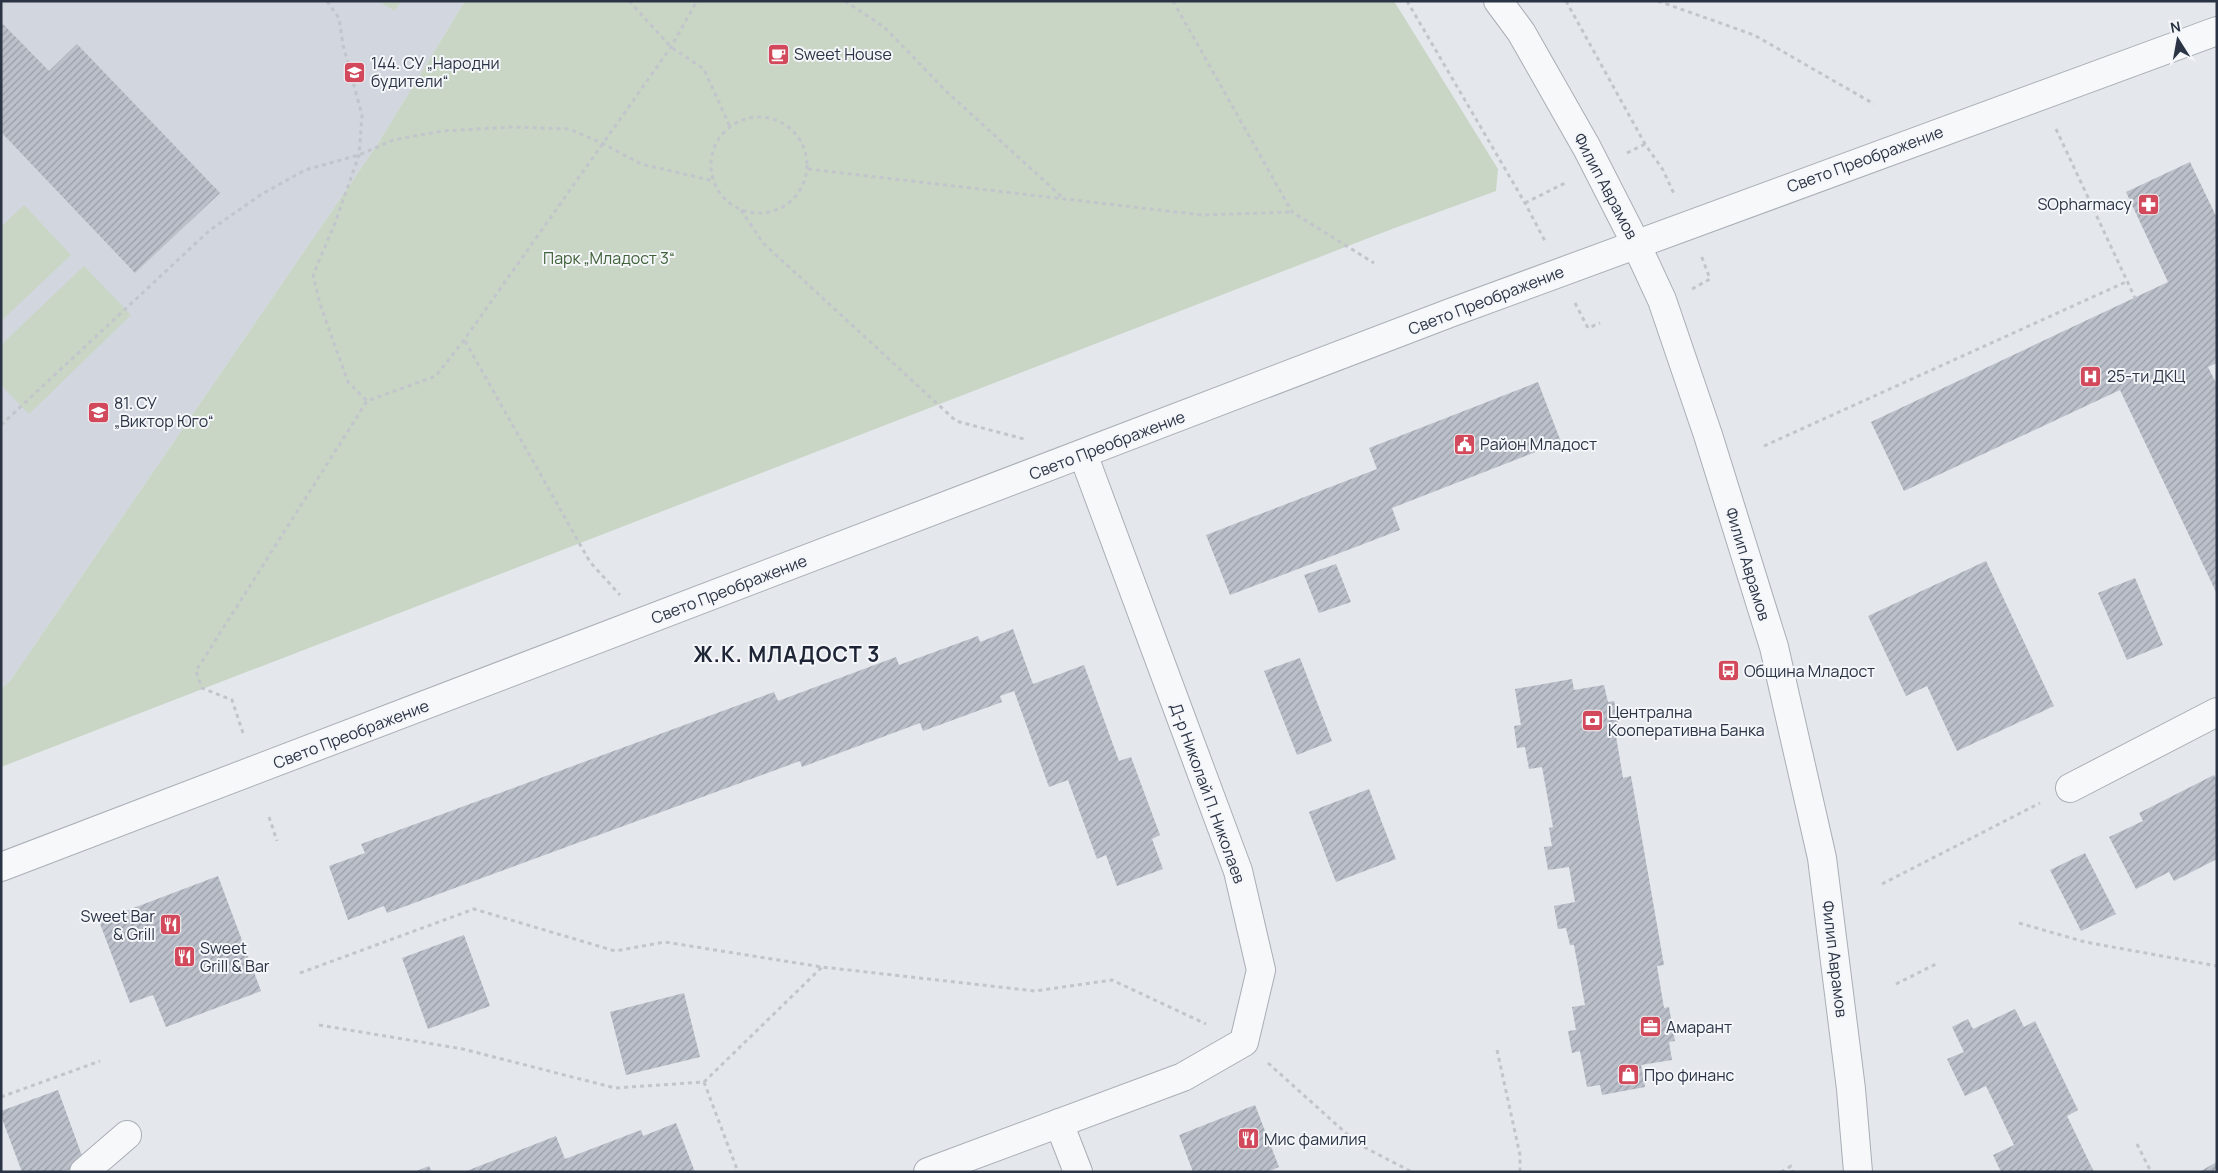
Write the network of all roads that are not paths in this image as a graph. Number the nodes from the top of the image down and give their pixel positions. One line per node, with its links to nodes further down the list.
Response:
1 (1498, 1): 3 (street, Филип Аврамов)
2 (2217, 31): 3 (street, Свето Преображение)
3 (1636, 244): 4 (street, Свето Преображение); 13 (street, Филип Аврамов)
4 (1083, 454): 7 (street, Свето Преображение); 8 (street, Д-р Николай П. Николаев)
5 (2217, 712): 6 (street)
6 (2070, 788)
7 (1, 867)
8 (1058, 1123): 11 (street); 12 (street)
9 (128, 1135): 10 (street)
10 (84, 1172)
11 (928, 1172)
12 (1078, 1172)
13 (1858, 1172)

